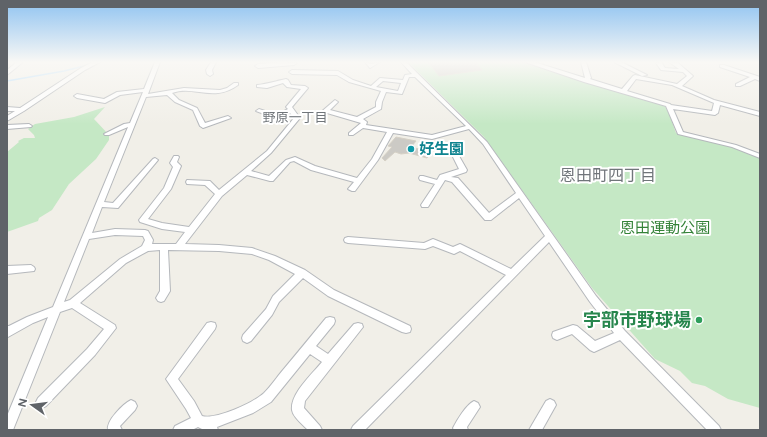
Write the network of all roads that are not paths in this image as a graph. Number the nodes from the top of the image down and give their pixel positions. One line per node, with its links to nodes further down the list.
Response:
1 (63, 82): 28 (street)
2 (149, 82): 21 (street)
3 (278, 82): 16 (street)
4 (286, 82): 29 (street)
5 (355, 82): 18 (street)
6 (378, 82): 18 (street)
7 (405, 82): 19 (street)
8 (424, 82): 38 (street)
9 (591, 82): 20 (street)
10 (631, 82): 20 (street)
11 (665, 82): 17 (street)
12 (684, 82): 17 (street)
13 (745, 82): 15 (street)
14 (236, 84): 22 (street)
15 (738, 85)
16 (258, 86)
17 (679, 86): 25 (street)
18 (372, 88): 19 (street)
19 (384, 91): 34 (street)
20 (623, 92): 26 (street)
21 (145, 93): 22 (street); 23 (street); 35 (street)
22 (168, 93): 32 (street)
23 (77, 96)
24 (335, 102): 34 (street)
25 (717, 103): 26 (street); 31 (street)
26 (670, 107): 44 (street)
27 (7, 109): 28 (street)
28 (22, 110): 33 (street)
29 (291, 110): 30 (street); 47 (street)
30 (259, 111)
31 (760, 114)
32 (228, 118)
33 (7, 119)
34 (358, 119): 37 (street)
35 (132, 124): 41 (street); 55 (street)
36 (29, 126): 39 (street)
37 (362, 126): 40 (street); 42 (street)
38 (470, 127): 40 (street); 54 (street)
39 (7, 128)
40 (391, 131): 52 (street)
41 (107, 134)
42 (351, 134)
43 (452, 149): 50 (street)
44 (760, 156)
45 (176, 157): 57 (street)
46 (155, 160): 55 (street)
47 (246, 172): 49 (street); 53 (street)
48 (423, 178): 50 (street)
49 (355, 180)
50 (441, 180): 54 (street); 56 (street)
51 (190, 182): 53 (street)
52 (352, 189)
53 (219, 194): 57 (street)
54 (519, 194): 59 (street)
55 (100, 204): 58 (street)
56 (425, 205)
57 (189, 230): 62 (street)
58 (86, 237): 63 (street); 70 (street)
59 (549, 237): 67 (street); 76 (street)
60 (348, 240): 67 (street)
61 (164, 247): 62 (street); 63 (street); 68 (street)
62 (178, 247): 66 (street)
63 (146, 248): 69 (street)
64 (31, 268): 65 (street)
65 (7, 270)
66 (302, 273): 74 (street); 78 (street)
67 (512, 274): 90 (street)
68 (161, 298)
69 (73, 303): 70 (street); 81 (street)
70 (56, 310): 75 (street); 86 (street)
71 (330, 321): 79 (street)
72 (211, 326): 85 (street)
73 (358, 327): 80 (street)
74 (406, 329)
75 (7, 331)
76 (621, 334): 77 (street); 93 (street)
77 (557, 335)
78 (247, 338)
79 (309, 347): 80 (street); 85 (street)
80 (329, 361): 89 (street)
81 (42, 402)
82 (550, 405): 92 (street)
83 (131, 406): 87 (street)
84 (474, 407): 91 (street)
85 (205, 424): 88 (street)
86 (7, 430)
87 (116, 430)
88 (178, 430)
89 (316, 430)
90 (357, 430)
91 (462, 430)
92 (536, 430)
93 (715, 430)

